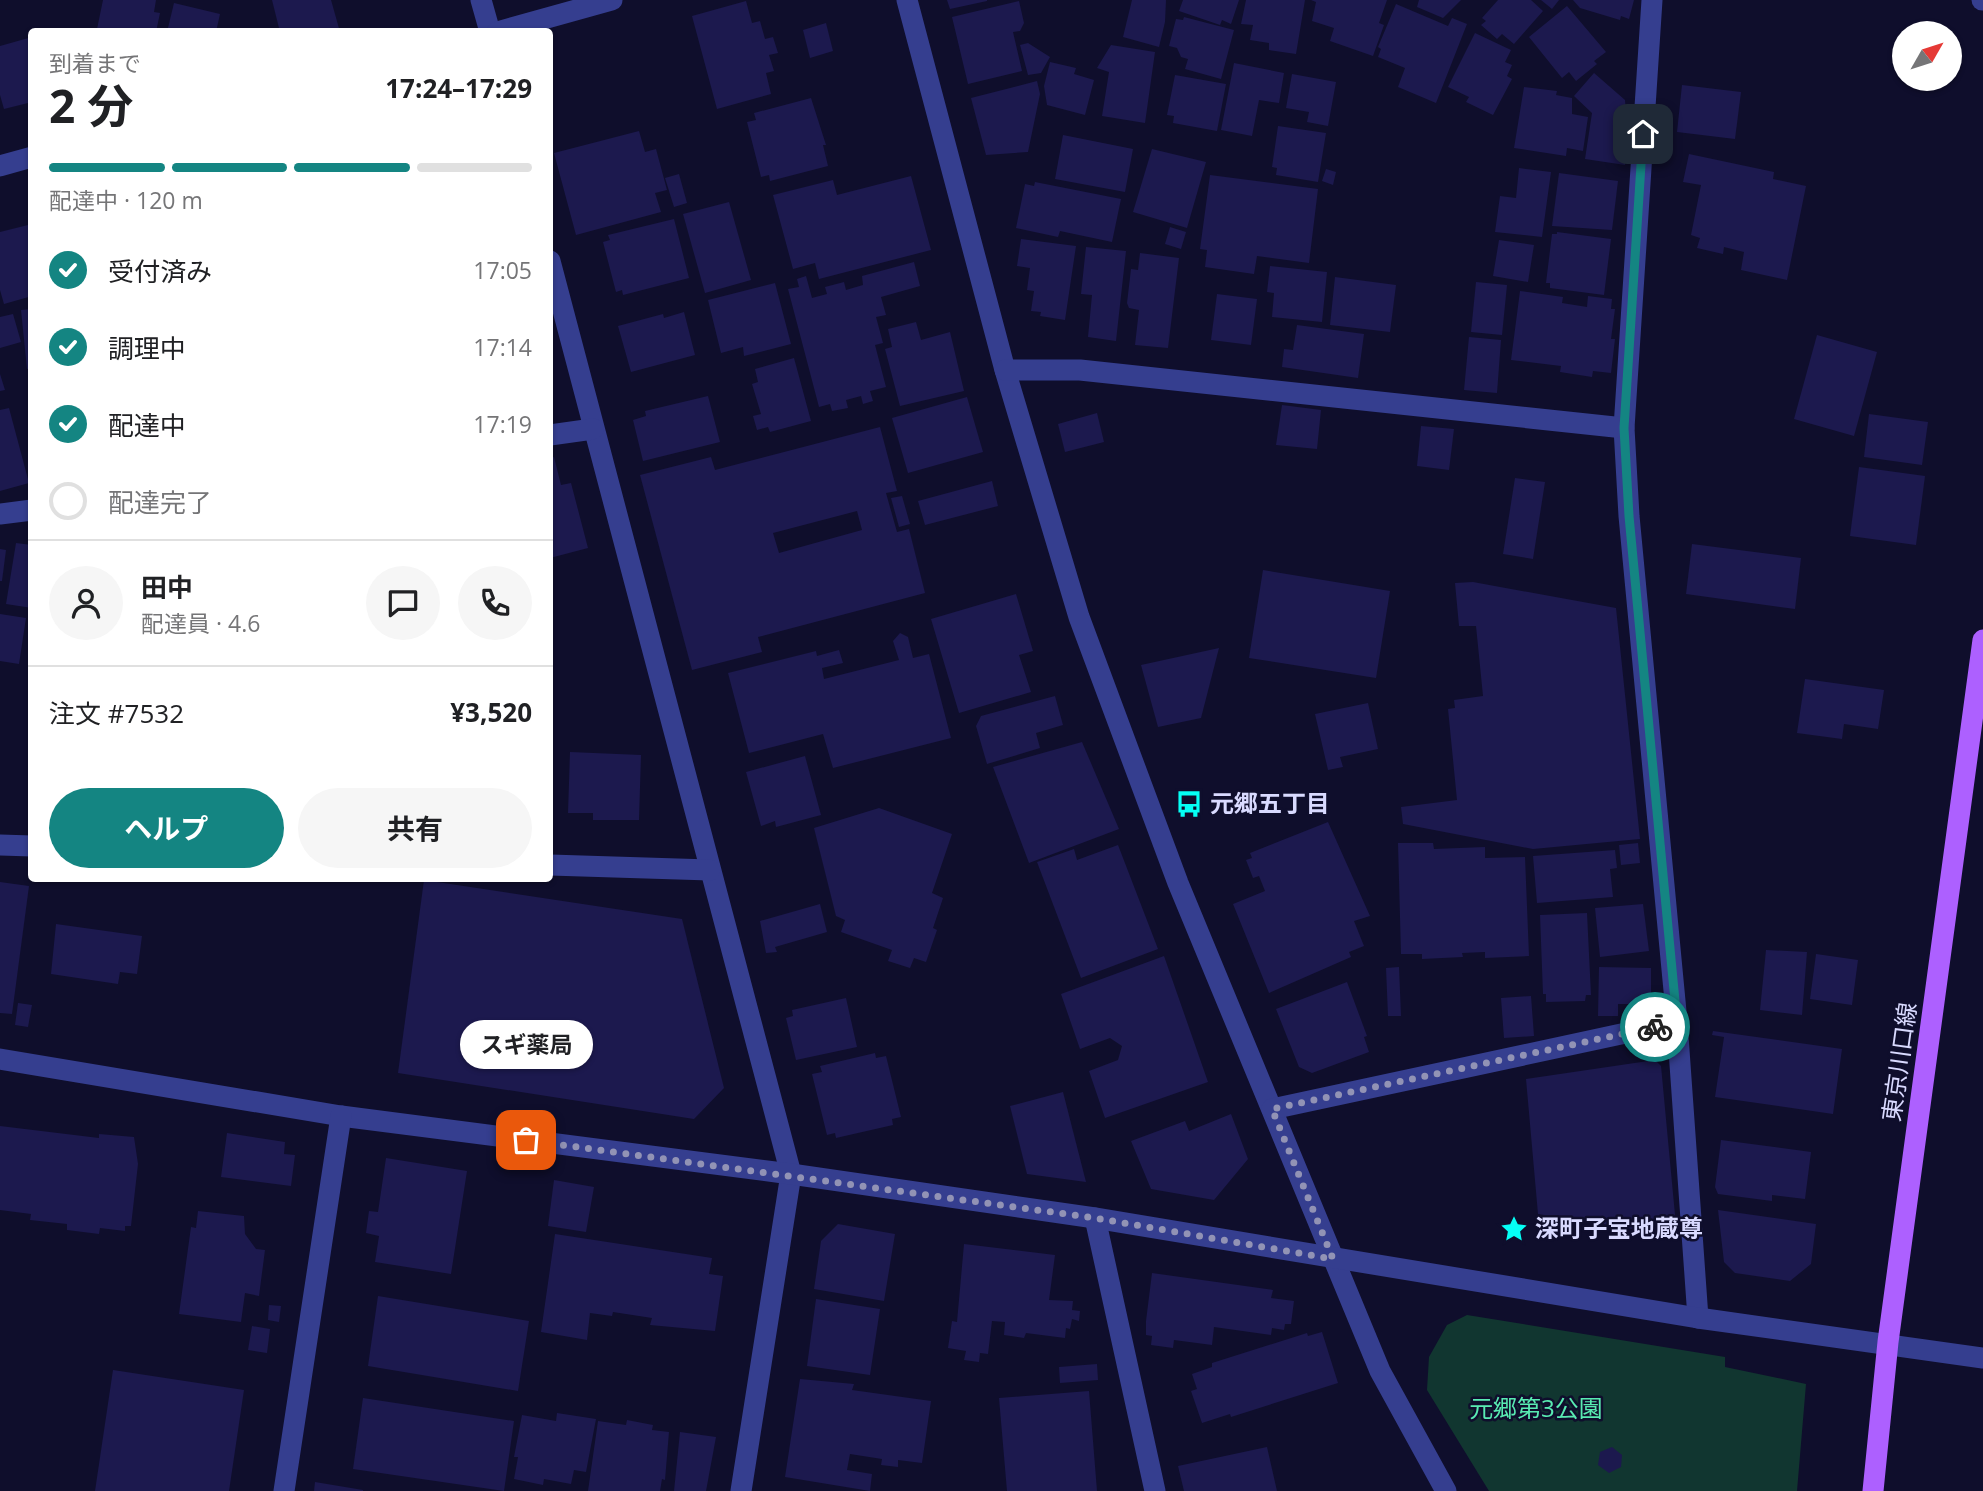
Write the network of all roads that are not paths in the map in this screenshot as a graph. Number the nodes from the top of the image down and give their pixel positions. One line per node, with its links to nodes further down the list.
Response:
1 (481, 0): 5 (street)
2 (612, 0): 6 (street)
3 (907, 0): 10 (street)
4 (1652, 0): 11 (street)
5 (489, 28)
6 (511, 28)
7 (28, 158): 8 (street)
8 (0, 166)
9 (553, 273): 12 (street)
10 (1004, 370): 11 (street); 23 (street)
11 (1624, 428): 21 (street)
12 (593, 429): 13 (street); 20 (street)
13 (553, 435)
14 (28, 510): 15 (street)
15 (0, 514)
16 (1983, 640): 29 (main road, 東京川口線)
17 (0, 845): 18 (street)
18 (28, 846)
19 (553, 864): 20 (street)
20 (710, 870): 25 (street)
21 (1677, 1022): 23 (street); 28 (street)
22 (0, 1059): 24 (street)
23 (1272, 1109): 27 (street)
24 (341, 1116): 25 (street); 31 (street)
25 (790, 1174): 26 (street); 32 (street)
26 (1095, 1218): 27 (street); 33 (street)
27 (1333, 1259): 28 (street); 34 (street)
28 (1698, 1318): 29 (street)
29 (1888, 1342): 30 (street); 35 (main road, 東京川口線)
30 (1983, 1358)
31 (284, 1491)
32 (741, 1491)
33 (1155, 1491)
34 (1446, 1491)
35 (1873, 1491)

